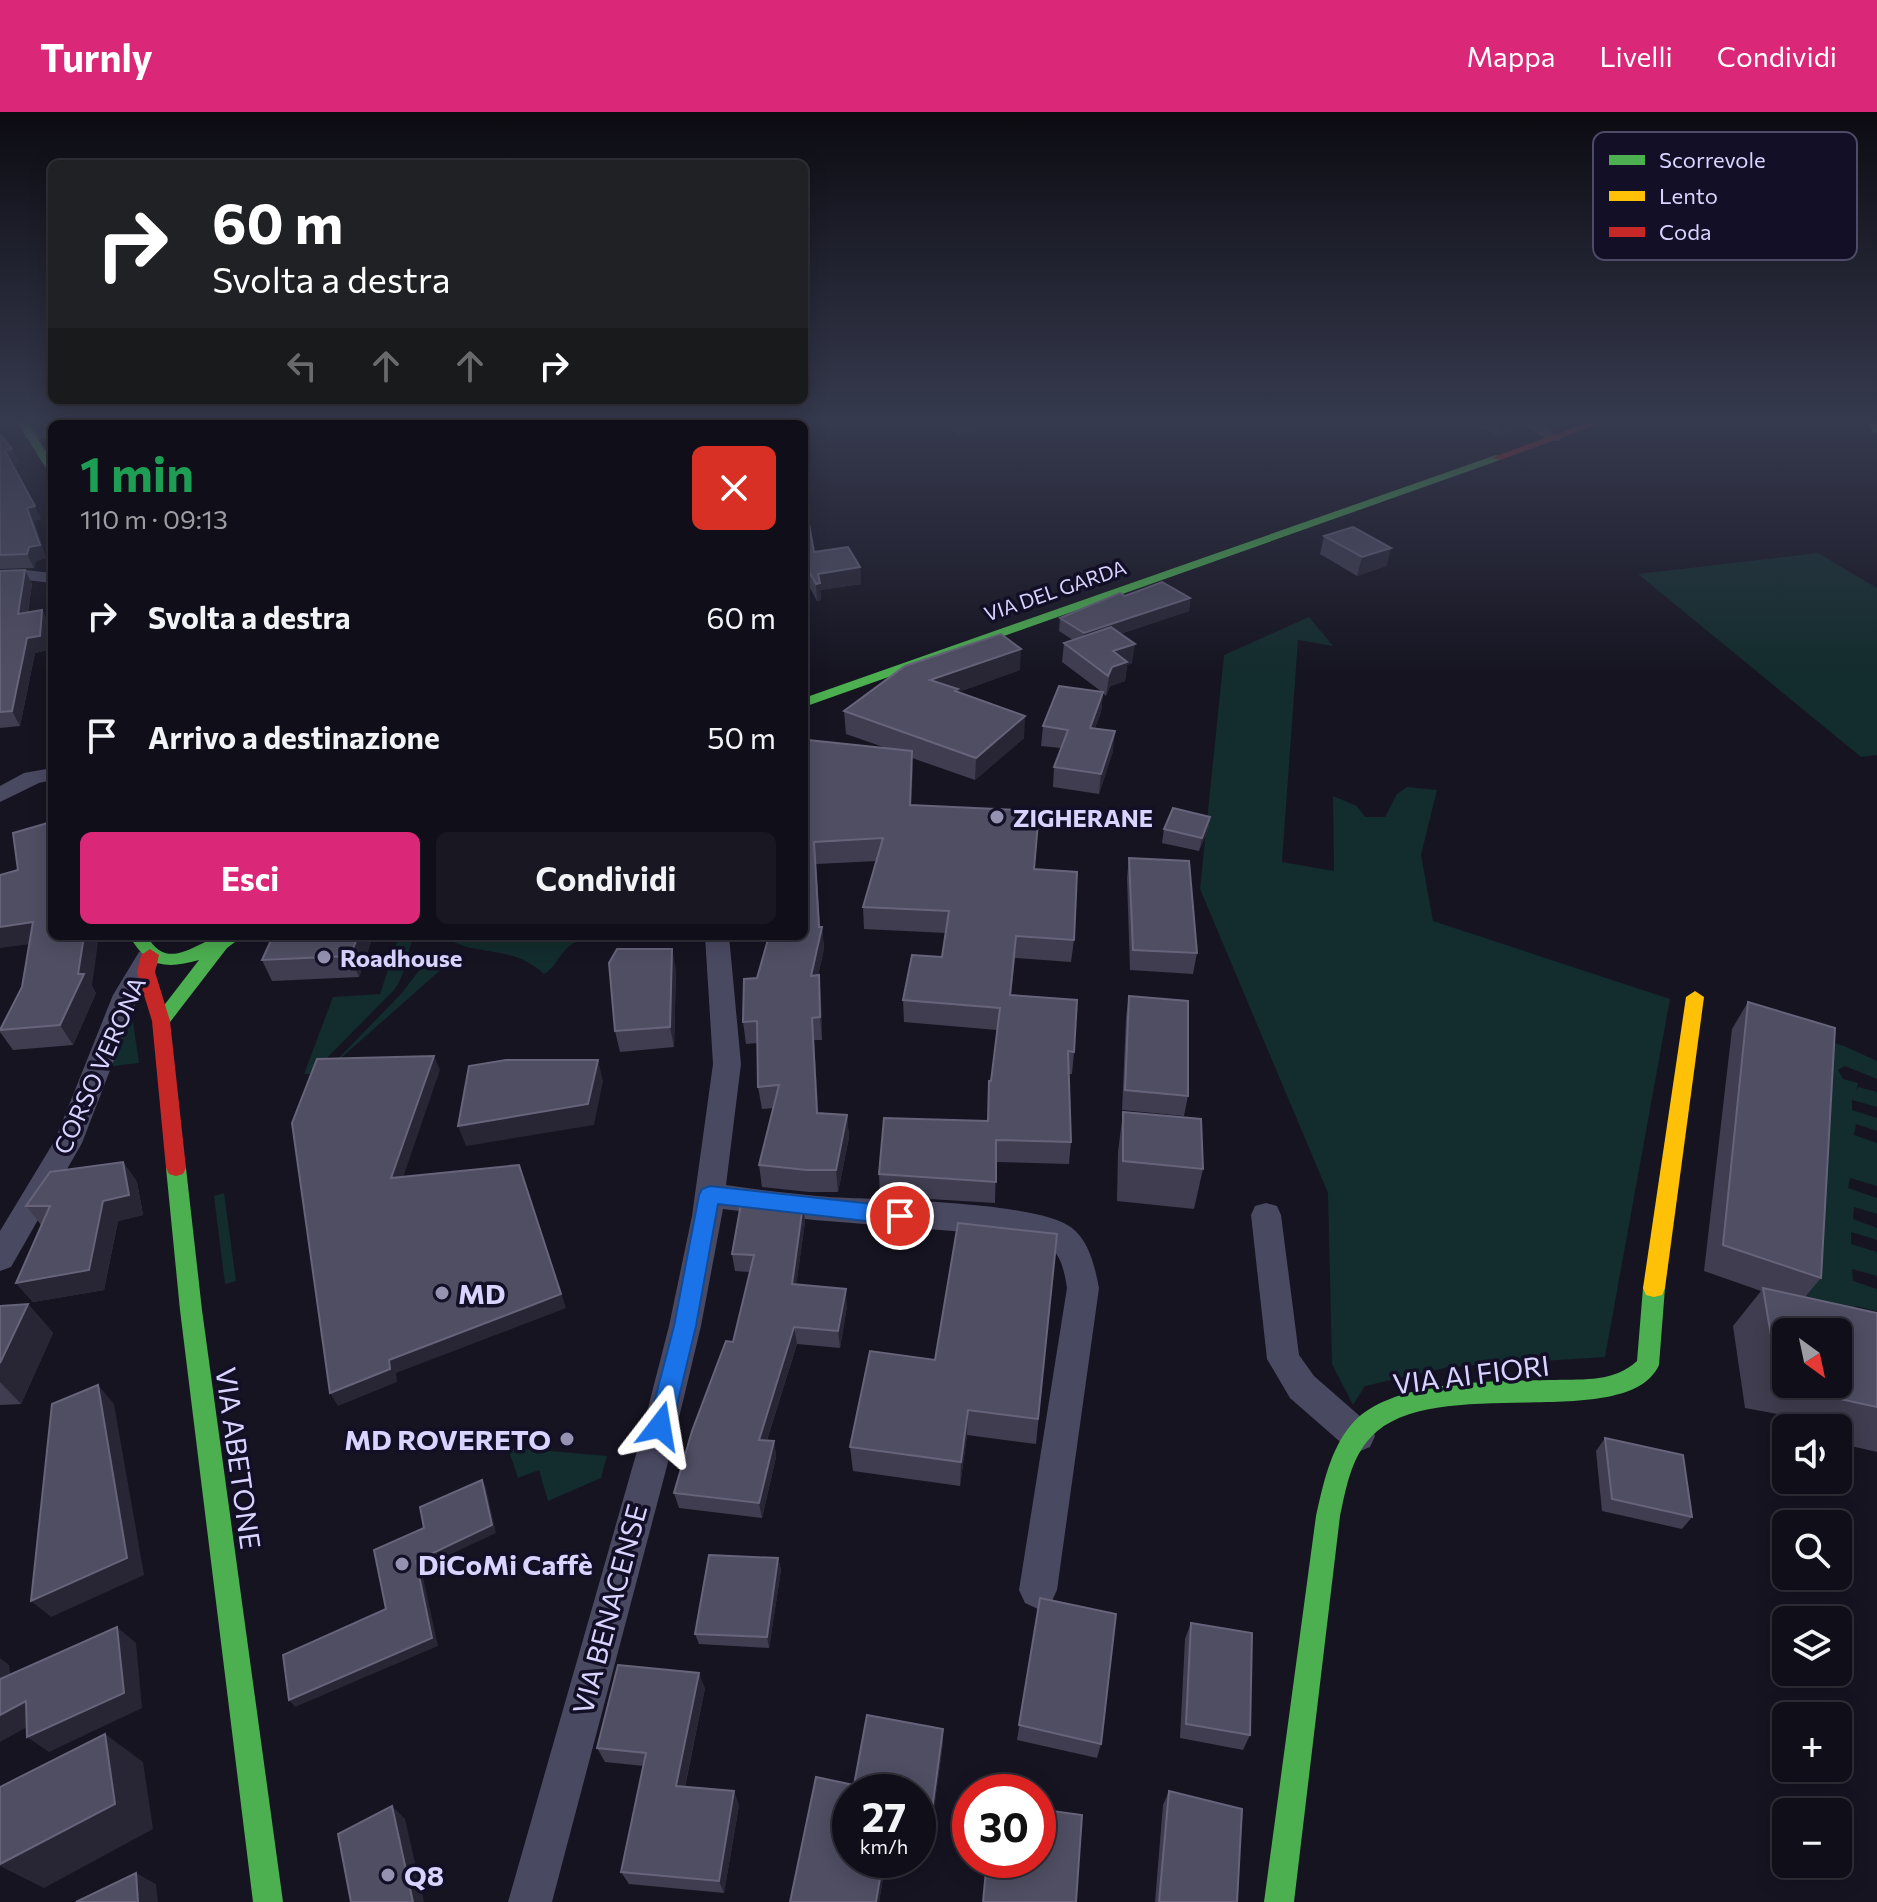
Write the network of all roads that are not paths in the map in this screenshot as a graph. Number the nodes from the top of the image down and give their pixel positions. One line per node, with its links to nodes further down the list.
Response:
1 (1358, 507): 4 (street, VIA DEL GARDA)
2 (0, 577): 3 (street)
3 (48, 578)
4 (845, 691): 5 (street, VIA DEL GARDA); 6 (street, VIA DEL GARDA)
5 (808, 702)
6 (808, 714)
7 (48, 775): 8 (street)
8 (0, 795)
9 (717, 940): 14 (street, VIA BENACENSE)
10 (226, 942): 11 (street); 13 (street)
11 (144, 945): 13 (street, VIA ABETONE); 16 (street, CORSO VERONA)
12 (1695, 997): 17 (street, VIA AI FIORI)
13 (161, 1021): 19 (street, VIA ABETONE)
14 (710, 1195): 18 (street); 20 (street, VIA BENACENSE)
15 (1266, 1215): 17 (street)
16 (0, 1258)
17 (1358, 1436): 21 (street, VIA AI FIORI)
18 (1038, 1590)
19 (268, 1902)
20 (530, 1902)
21 (1279, 1902)

